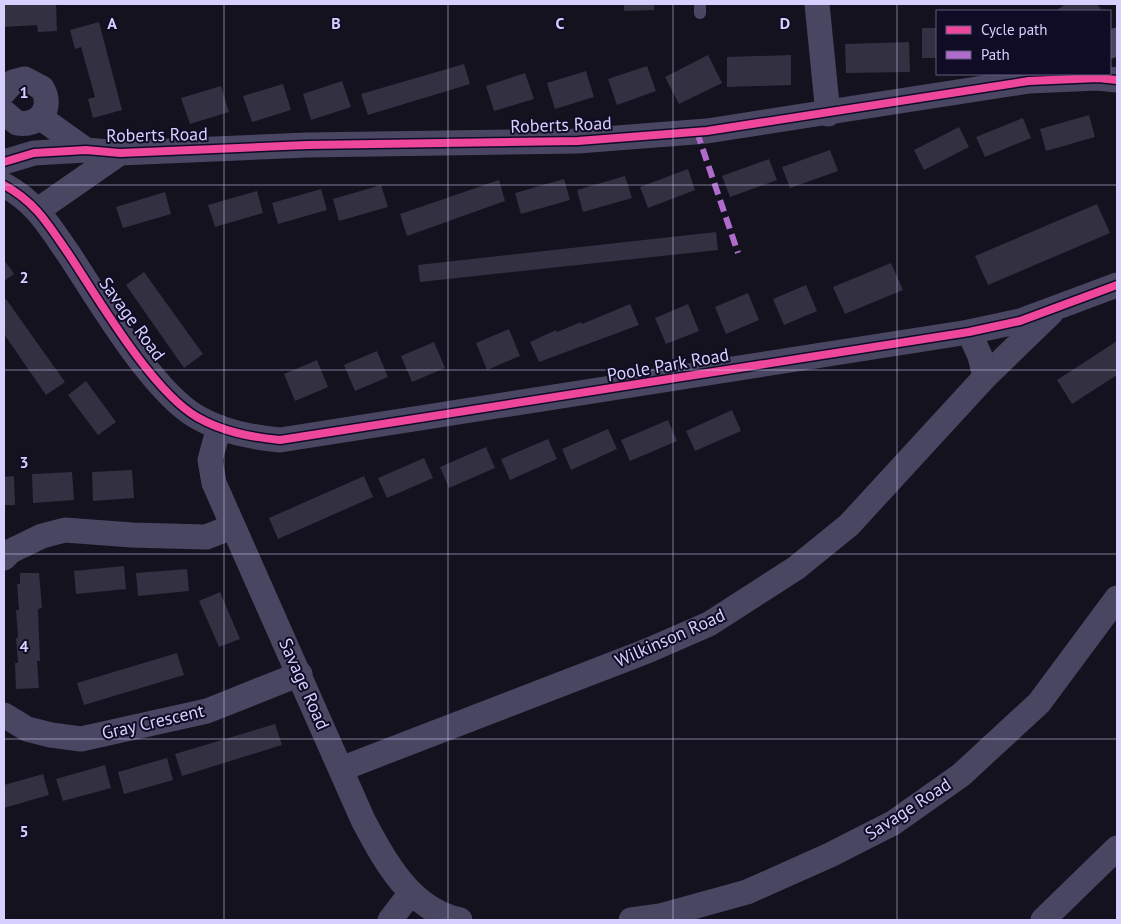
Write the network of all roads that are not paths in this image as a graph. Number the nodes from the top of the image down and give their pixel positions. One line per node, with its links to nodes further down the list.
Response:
1 (818, 4): 5 (street)
2 (1105, 77): 5 (street, Roberts Road)
3 (4, 92): 6 (street)
4 (4, 112): 6 (street)
5 (828, 114): 8 (street, Roberts Road)
6 (41, 118): 7 (street, Roberts Road)
7 (86, 150): 8 (street, Roberts Road); 9 (street, Roberts Road)
8 (120, 153): 11 (street, Roberts Road)
9 (4, 162)
10 (4, 184): 11 (street)
11 (38, 210): 16 (street, Savage Road)
12 (1117, 285): 13 (street, Poole Park Road)
13 (1056, 308): 14 (street, Poole Park Road); 15 (street, Wilkinson Road)
14 (969, 332): 15 (street); 16 (street, Poole Park Road)
15 (984, 377): 23 (street, Wilkinson Road)
16 (219, 427): 17 (street, Savage Road)
17 (232, 527): 18 (street); 21 (street, Savage Road)
18 (4, 558)
19 (1117, 598): 20 (street, Savage Road)
20 (1109, 628): 28 (street, Savage Road)
21 (300, 674): 22 (street, Gray Crescent); 23 (street, Savage Road)
22 (4, 715)
23 (341, 769): 25 (street, Savage Road)
24 (1117, 848): 29 (street)
25 (410, 894): 26 (street); 27 (street, Savage Road)
26 (390, 920)
27 (460, 920)
28 (632, 920)
29 (1043, 920)

